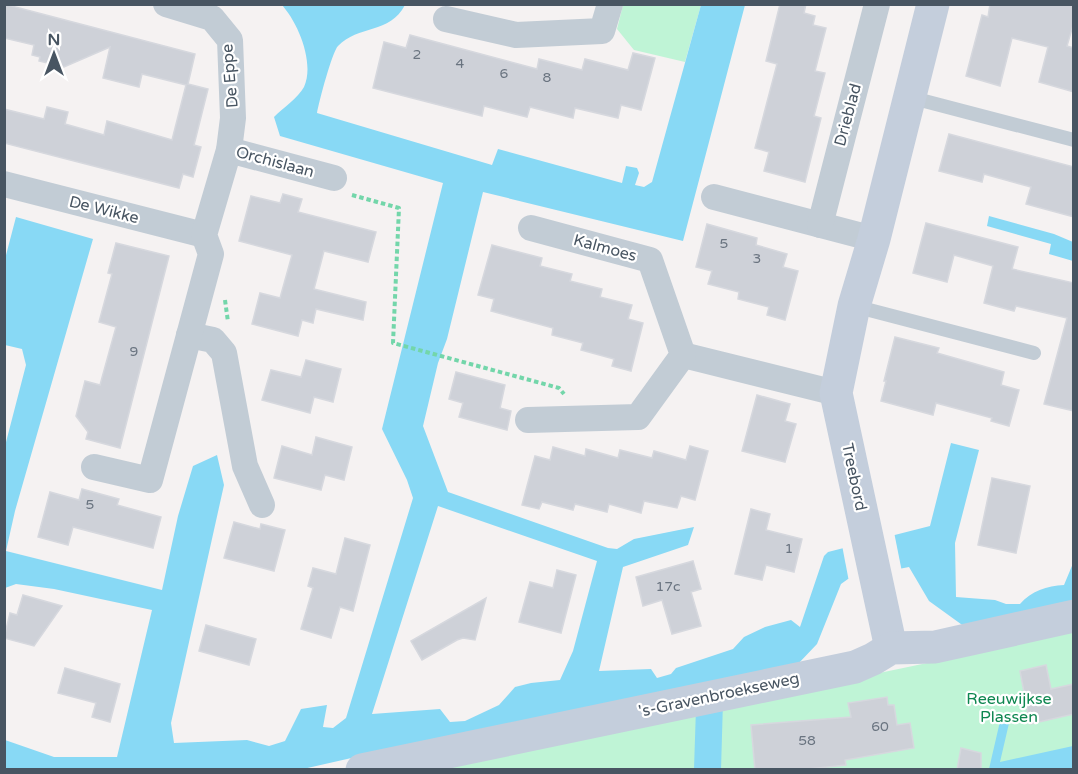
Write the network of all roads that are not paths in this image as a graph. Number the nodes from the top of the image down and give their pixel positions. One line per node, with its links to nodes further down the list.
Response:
1 (610, 4): 5 (street)
2 (877, 4): 12 (street, Drieblad)
3 (933, 4): 6 (street, Treebord)
4 (167, 5): 8 (street, De Eppe)
5 (446, 19)
6 (909, 97): 7 (lane); 15 (street, Treebord)
7 (1074, 140)
8 (229, 150): 9 (street, Orchislaan); 14 (street, Orchislaan)
9 (334, 178)
10 (4, 184): 14 (street, De Wikke)
11 (714, 196): 12 (street)
12 (820, 225): 15 (street)
13 (531, 228): 19 (street, Kalmoes)
14 (204, 235): 17 (street, Orchislaan)
15 (874, 239): 16 (street, Treebord)
16 (854, 306): 18 (lane); 20 (street, Treebord)
17 (189, 335): 22 (street, Orchislaan); 23 (street)
18 (1034, 353)
19 (682, 355): 20 (street); 21 (street)
20 (836, 393): 25 (street, Treebord)
21 (528, 420)
22 (94, 467)
23 (262, 505)
24 (1074, 616): 25 (street, 's-Gravenbroekseweg)
25 (891, 648): 26 (street, 's-Gravenbroekseweg)
26 (362, 770)

